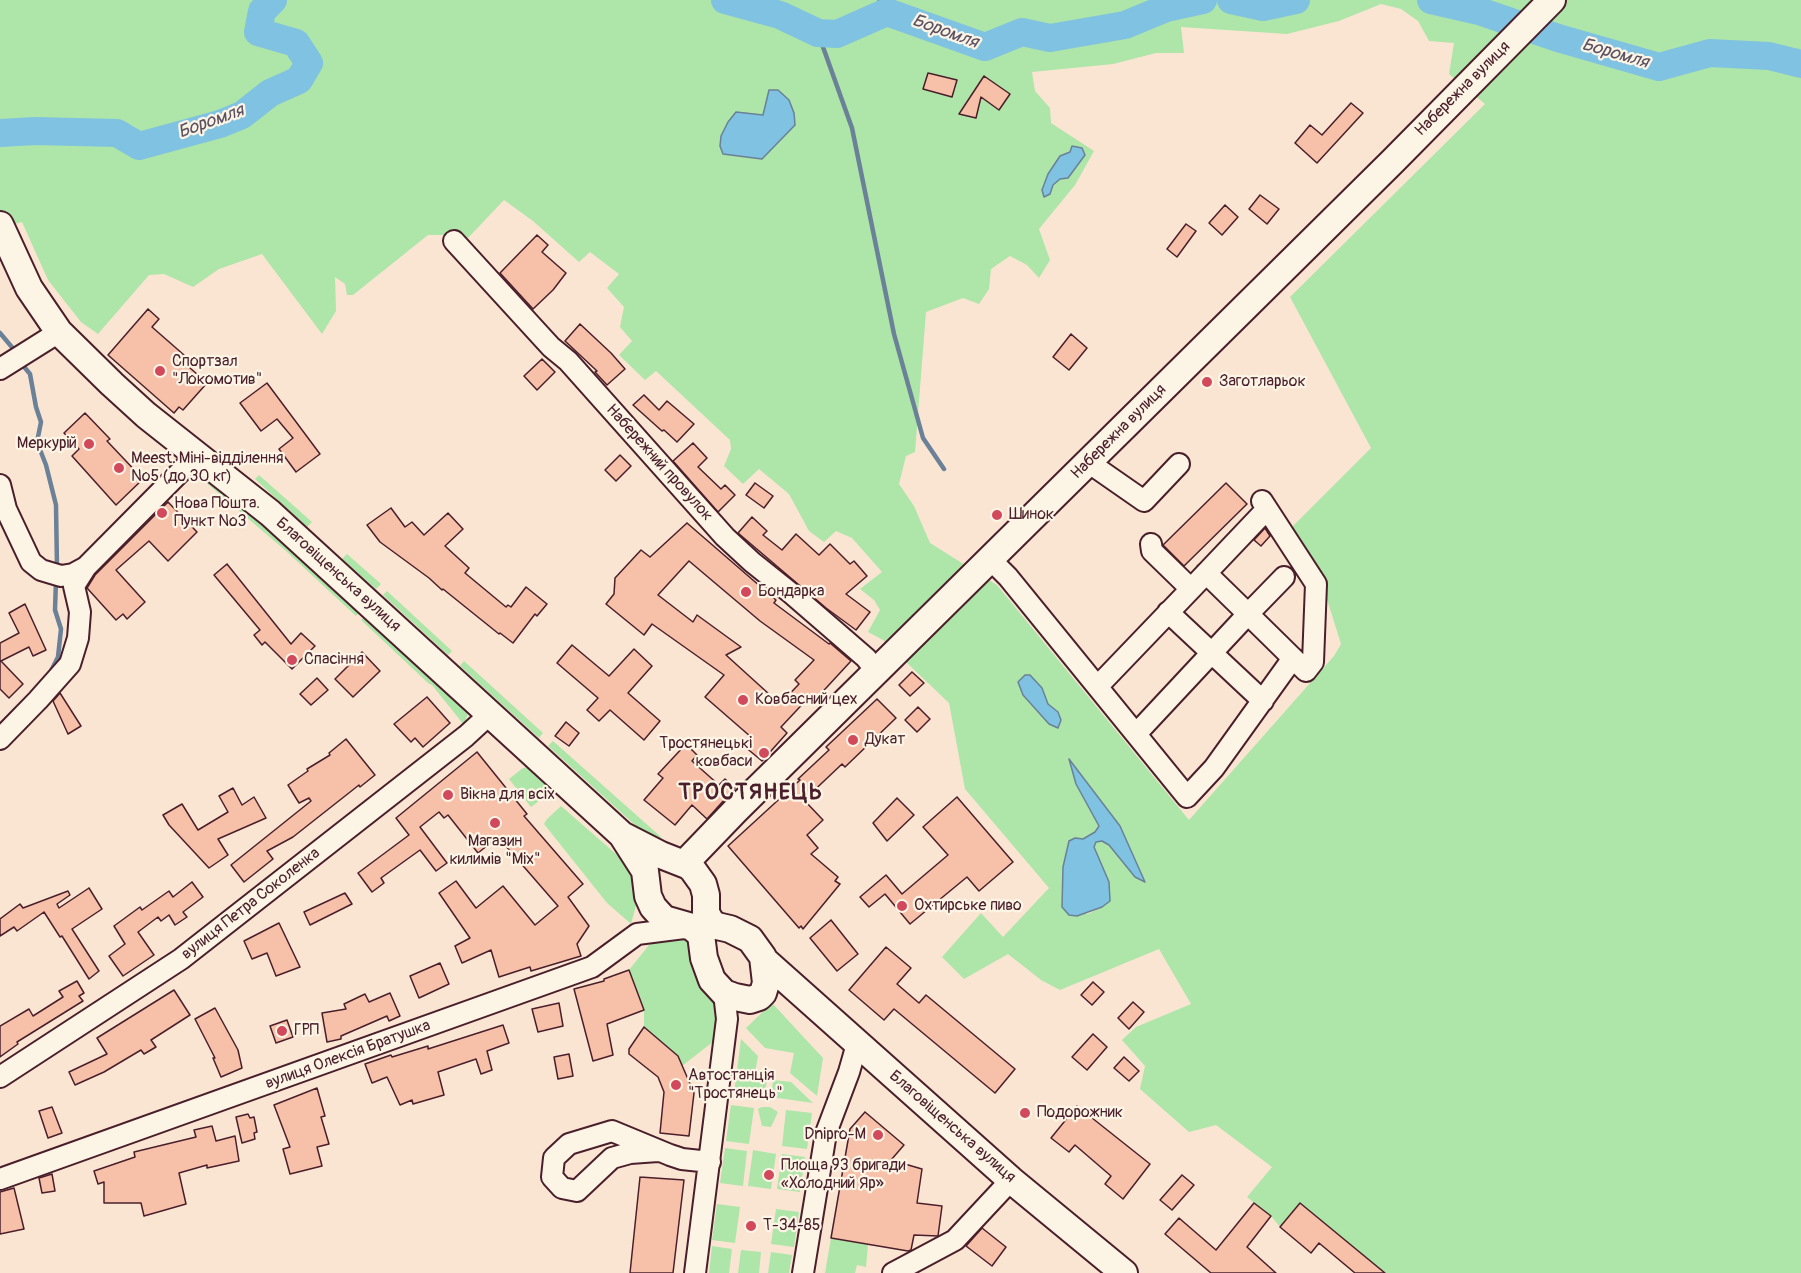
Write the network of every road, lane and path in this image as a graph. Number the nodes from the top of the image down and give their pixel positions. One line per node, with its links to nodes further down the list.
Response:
1 (1552, 0): 7 (main road, Набережна вулиця)
2 (0, 225): 4 (main road, Благовіщенська вулиця)
3 (454, 241): 20 (street, Набережний провулок)
4 (59, 332): 5 (street); 6 (main road, Благовіщенська вулиця)
5 (0, 369)
6 (197, 455): 12 (street); 23 (main road, Благовіщенська вулиця)
7 (1090, 460): 8 (street); 11 (main road, Набережна вулиця)
8 (1179, 464)
9 (0, 485): 12 (street)
10 (1151, 544): 15 (street)
11 (990, 560): 20 (main road, Набережна вулиця); 21 (street)
12 (86, 567): 25 (street)
13 (1206, 573): 15 (street); 17 (street); 19 (street)
14 (1284, 577): 17 (street)
15 (1191, 589): 16 (street)
16 (1168, 612): 18 (street); 21 (street)
17 (1248, 614): 18 (street); 19 (street)
18 (1211, 653): 22 (street); 24 (street)
19 (1293, 658): 22 (street)
20 (877, 672): 27 (main road, Набережна вулиця)
21 (1098, 686): 24 (street)
22 (1263, 701): 24 (street)
23 (490, 714): 26 (main road, Благовіщенська вулиця); 34 (street, вулиця Петра Соколенка)
24 (1136, 734)
25 (0, 739)
26 (653, 863): 27 (main road, Благовіщенська вулиця); 28 (main road, Благовіщенська вулиця)
27 (684, 864): 29 (main road, Благовіщенська вулиця)
28 (651, 904): 29 (main road, Благовіщенська вулиця); 30 (street)
29 (704, 927): 30 (street, вулиця Олексія Братушка); 31 (main road, Благовіщенська вулиця); 31 (main road, Благовіщенська вулиця)
30 (637, 934): 37 (street, вулиця Олексія Братушка)
31 (756, 988): 32 (main road, Благовіщенська вулиця); 32 (main road); 36 (street)
32 (805, 997): 33 (main road, Благовіщенська вулиця)
33 (857, 1044): 38 (main road, Благовіщенська вулиця); 40 (street)
34 (0, 1077)
35 (658, 1151): 35 (street); 36 (street)
36 (710, 1162): 39 (street)
37 (0, 1179)
38 (1011, 1180): 41 (street); 42 (main road, Благовіщенська вулиця)
39 (695, 1273)
40 (803, 1273)
41 (893, 1273)
42 (1124, 1273)

